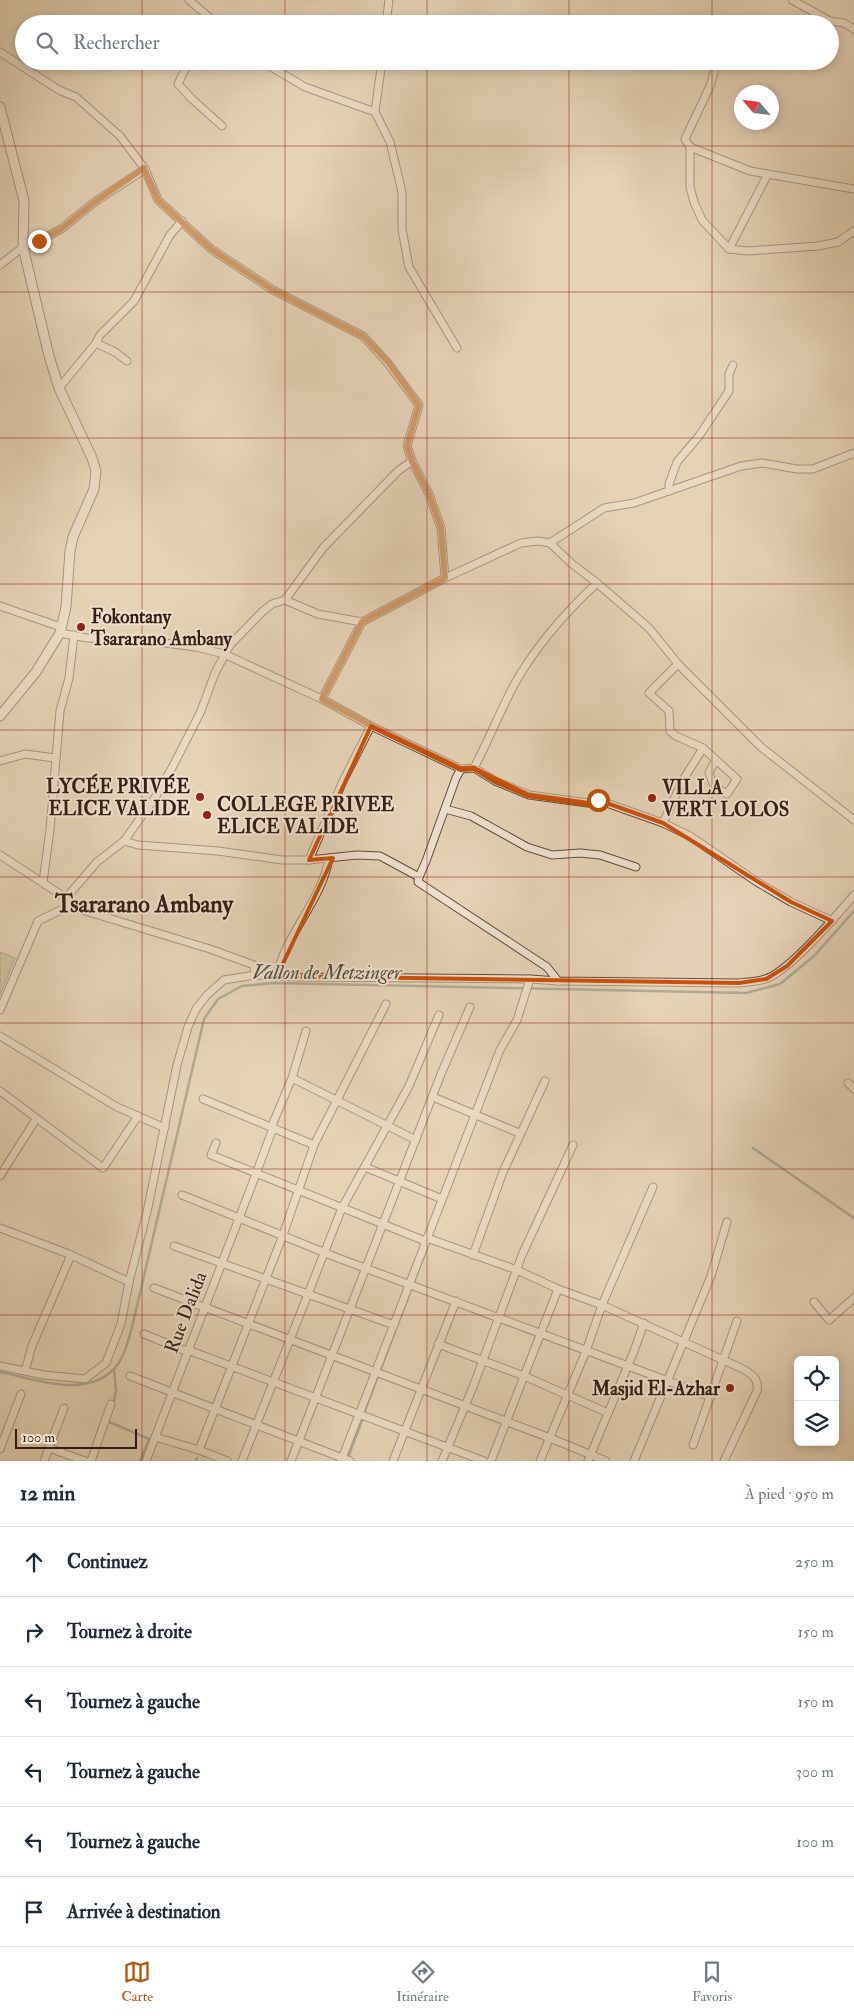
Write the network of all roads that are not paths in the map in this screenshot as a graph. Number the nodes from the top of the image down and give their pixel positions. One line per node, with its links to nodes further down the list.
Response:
1 (189, 0): 4 (street)
2 (389, 0): 5 (street)
3 (792, 0): 6 (street)
4 (205, 15)
5 (387, 15)
6 (819, 15)
7 (839, 22): 8 (street)
8 (854, 29)
9 (0, 52): 10 (street)
10 (15, 62)
11 (28, 70): 20 (street)
12 (185, 70): 18 (street)
13 (276, 70): 17 (street)
14 (381, 70): 17 (street)
15 (715, 70): 19 (street)
16 (0, 106): 25 (street)
17 (375, 112): 29 (street)
18 (222, 126)
19 (690, 147): 21 (street); 26 (street)
20 (144, 168): 23 (street); 25 (street)
21 (768, 174): 22 (street); 26 (street)
22 (854, 189)
23 (182, 221): 28 (street); 34 (street)
24 (854, 231): 26 (street)
25 (23, 247): 27 (street); 32 (street)
26 (729, 249)
27 (0, 265)
28 (96, 343): 30 (street); 32 (street)
29 (457, 348)
30 (127, 361)
31 (732, 365): 35 (street)
32 (59, 388): 42 (street)
33 (854, 453): 35 (street)
34 (412, 461): 37 (street); 39 (street)
35 (669, 491): 36 (street)
36 (550, 543): 37 (street); 38 (street)
37 (445, 578): 41 (street)
38 (597, 583): 45 (street); 53 (street)
39 (285, 600): 41 (street); 44 (street)
40 (0, 606): 42 (street)
41 (362, 622): 46 (street)
42 (60, 630): 43 (street); 47 (street)
43 (74, 635): 44 (street); 50 (street)
44 (224, 654): 46 (street); 58 (street)
45 (678, 664): 49 (street); 56 (street)
46 (322, 699): 48 (street)
47 (0, 716)
48 (372, 726): 54 (street); 61 (street)
49 (703, 748): 52 (street); 57 (street)
50 (55, 758): 51 (street); 64 (street)
51 (0, 761)
52 (716, 761): 52 (street)
53 (474, 768): 54 (street); 57 (street)
54 (461, 769): 55 (street)
55 (445, 809): 62 (street); 63 (street)
56 (854, 820)
57 (663, 823): 68 (street)
58 (124, 841): 61 (street); 66 (street)
59 (0, 855): 64 (street)
60 (329, 858): 61 (street); 63 (street); 70 (street)
61 (309, 860)
62 (636, 867)
63 (419, 877): 72 (street)
64 (42, 882): 66 (street)
65 (854, 895): 68 (street)
66 (66, 898): 67 (street)
67 (69, 906): 69 (street); 75 (street)
68 (832, 921): 72 (street)
69 (255, 975): 70 (street); 89 (street)
70 (277, 976): 71 (street)
71 (530, 978): 72 (street); 85 (street)
72 (558, 981)
73 (386, 1004): 84 (street)
74 (470, 1007): 82 (street)
75 (0, 1010)
76 (439, 1015): 88 (street)
77 (306, 1031): 79 (street, Rue Dalida)
78 (0, 1036): 86 (street)
79 (292, 1078): 84 (street); 90 (street, Rue Dalida)
80 (545, 1081): 91 (street)
81 (0, 1091): 87 (street)
82 (433, 1097): 85 (street); 92 (street)
83 (203, 1099): 90 (street)
84 (336, 1099): 88 (street); 94 (street)
85 (474, 1115): 91 (street); 103 (street)
86 (138, 1116): 87 (street); 89 (street)
87 (36, 1119): 98 (street)
88 (388, 1124): 92 (street); 96 (street)
89 (165, 1128): 119 (street)
90 (273, 1128): 94 (street); 97 (street, Rue Dalida)
91 (519, 1133): 114 (street)
92 (416, 1140): 99 (street)
93 (216, 1143): 97 (street)
94 (314, 1145): 101 (street)
95 (573, 1145): 117 (street)
96 (365, 1167): 99 (street); 104 (street)
97 (256, 1174): 101 (street); 105 (street, Rue Dalida)
98 (0, 1176)
99 (401, 1182): 103 (street); 107 (street)
100 (653, 1187): 127 (street)
101 (298, 1189): 104 (street); 109 (street)
102 (182, 1195): 105 (street)
103 (442, 1199): 110 (street)
104 (342, 1208): 107 (street); 112 (street)
105 (239, 1218): 109 (street); 115 (street, Rue Dalida)
106 (727, 1222): 138 (street)
107 (381, 1225): 110 (street); 116 (street)
108 (0, 1228): 113 (street)
109 (283, 1235): 112 (street); 118 (street)
110 (426, 1240): 114 (street); 120 (street)
111 (174, 1246): 115 (street)
112 (324, 1252): 116 (street); 123 (street)
113 (71, 1255): 119 (street); 148 (street)
114 (473, 1255): 117 (street)
115 (222, 1263): 118 (street); 128 (street, Rue Dalida)
116 (366, 1268): 120 (street); 129 (street)
117 (517, 1270): 122 (street); 130 (street)
118 (265, 1278): 123 (street); 133 (street)
119 (128, 1282): 148 (street)
120 (410, 1284): 125 (street); 134 (street)
121 (154, 1288): 128 (street)
122 (558, 1289): 127 (street); 135 (street)
123 (308, 1294): 129 (street); 137 (street)
124 (854, 1298): 126 (street)
125 (456, 1301): 130 (street); 139 (street)
126 (814, 1302)
127 (602, 1305): 132 (street); 141 (street)
128 (205, 1307): 133 (street); 140 (street, Rue Dalida)
129 (350, 1311): 134 (street); 142 (street)
130 (498, 1318): 135 (street); 143 (street)
131 (738, 1321): 144 (street)
132 (644, 1323): 138 (street); 147 (street)
133 (247, 1324): 137 (street); 146 (street)
134 (394, 1326): 149 (street)
135 (540, 1332): 141 (street); 151 (street)
136 (144, 1334): 140 (street)
137 (291, 1340): 142 (street); 152 (street)
138 (683, 1342): 144 (street); 153 (street)
139 (438, 1344): 143 (street); 154 (street)
140 (188, 1350): 146 (street); 155 (street, Rue Dalida)
141 (586, 1351): 147 (street); 157 (street)
142 (332, 1356): 149 (street); 159 (street)
143 (482, 1360): 151 (street); 161 (street)
144 (724, 1360): 158 (street); 194 (street)
145 (0, 1366): 148 (street)
146 (231, 1366): 152 (street); 163 (street)
147 (627, 1366): 153 (street); 165 (street)
148 (25, 1371)
149 (376, 1372): 154 (street); 164 (street)
150 (130, 1376): 155 (street)
151 (524, 1376): 157 (street); 166 (street)
152 (273, 1382): 159 (street); 167 (street)
153 (668, 1382): 158 (street); 193 (street)
154 (421, 1390): 161 (street); 168 (street)
155 (172, 1392): 163 (street); 169 (street, Rue Dalida)
156 (21, 1394): 175 (street)
157 (568, 1395): 165 (street); 170 (street)
158 (711, 1397): 172 (street)
159 (315, 1398): 164 (street); 171 (street)
160 (111, 1404): 181 (street)
161 (464, 1405): 166 (street); 173 (street)
162 (64, 1408): 174 (street)
163 (215, 1409): 167 (street); 176 (street)
164 (359, 1413): 168 (street); 178 (street)
165 (608, 1413): 177 (street)
166 (506, 1421): 170 (street); 190 (street)
167 (256, 1424): 171 (street); 184 (street)
168 (404, 1431): 173 (street); 187 (street)
169 (155, 1438): 176 (street); 182 (street, Rue Dalida)
170 (550, 1438): 177 (street); 191 (street)
171 (299, 1441): 178 (street); 185 (street)
172 (693, 1445)
173 (447, 1446): 188 (street); 189 (street)
174 (49, 1448): 179 (street); 180 (street)
175 (0, 1450)
176 (199, 1450): 183 (street)
177 (590, 1458): 192 (street)
178 (341, 1460): 186 (street)
179 (44, 1461)
180 (85, 1461)
181 (91, 1461)
182 (146, 1461)
183 (227, 1461)
184 (242, 1461)
185 (290, 1461)
186 (350, 1461)
187 (393, 1461)
188 (442, 1461)
189 (484, 1461)
190 (491, 1461)
191 (540, 1461)
192 (606, 1461)
193 (634, 1461)
194 (724, 1461)

